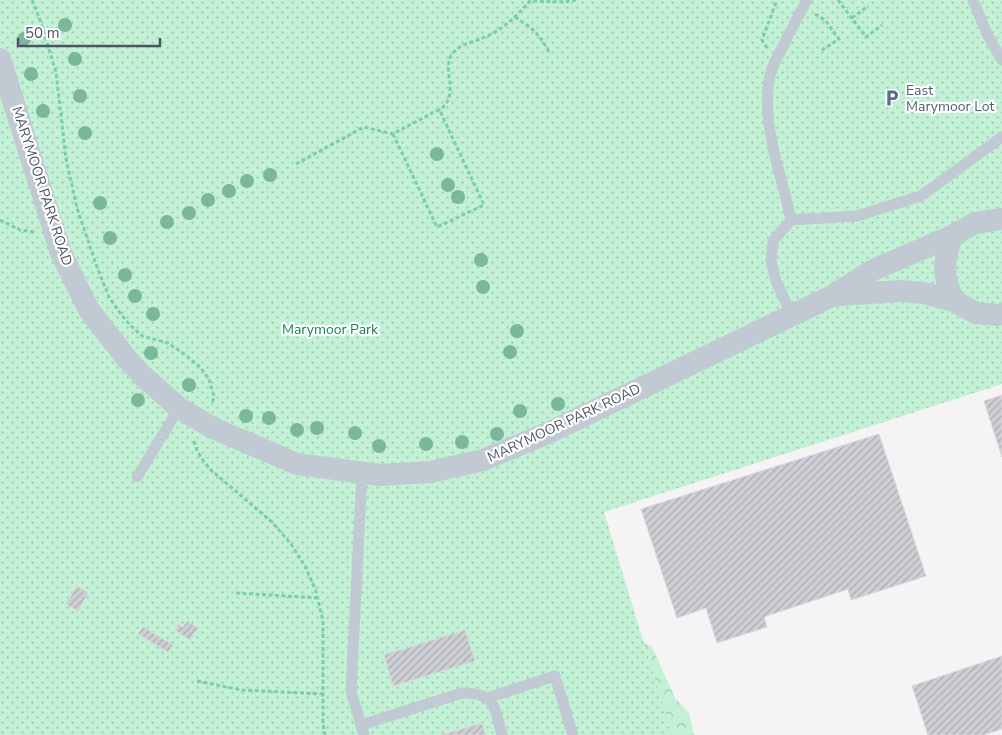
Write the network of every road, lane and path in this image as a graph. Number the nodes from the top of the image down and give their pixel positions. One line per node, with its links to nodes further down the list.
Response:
1 (32, 0): 32 (path)
2 (577, 0): 7 (path)
3 (777, 0): 17 (path)
4 (807, 0): 17 (lane)
5 (838, 0): 11 (path)
6 (973, 0): 16 (lane)
7 (530, 1): 10 (path)
8 (868, 6): 11 (path)
9 (815, 13): 13 (path)
10 (515, 17): 14 (path); 18 (path)
11 (852, 18): 12 (path)
12 (882, 25)
13 (822, 50)
14 (549, 52)
15 (0, 59): 25 (street, MARYMOOR PARK ROAD)
16 (1002, 60)
17 (776, 61): 24 (lane)
18 (439, 110): 19 (path); 19 (path)
19 (392, 134): 21 (path)
20 (1002, 137): 24 (lane)
21 (296, 164)
22 (1002, 219): 26 (street, MARYMOOR PARK ROAD)
23 (0, 220): 25 (path)
24 (791, 220): 30 (lane)
25 (56, 235): 31 (street, MARYMOOR PARK ROAD)
26 (952, 236): 27 (street, MARYMOOR PARK ROAD); 28 (street)
27 (834, 295): 28 (street, MARYMOOR PARK ROAD); 30 (street, MARYMOOR PARK ROAD)
28 (954, 301): 29 (street, MARYMOOR PARK ROAD)
29 (1002, 314)
30 (792, 315): 34 (street, MARYMOOR PARK ROAD)
31 (179, 408): 34 (street, MARYMOOR PARK ROAD); 35 (lane)
32 (209, 412)
33 (194, 439): 37 (path)
34 (362, 473): 41 (lane)
35 (137, 477)
36 (236, 593): 37 (path)
37 (318, 598): 39 (path)
38 (197, 681): 39 (path)
39 (323, 694): 42 (path)
40 (487, 698): 41 (lane); 43 (lane); 44 (lane)
41 (362, 730)
42 (324, 735)
43 (502, 735)
44 (573, 735)

